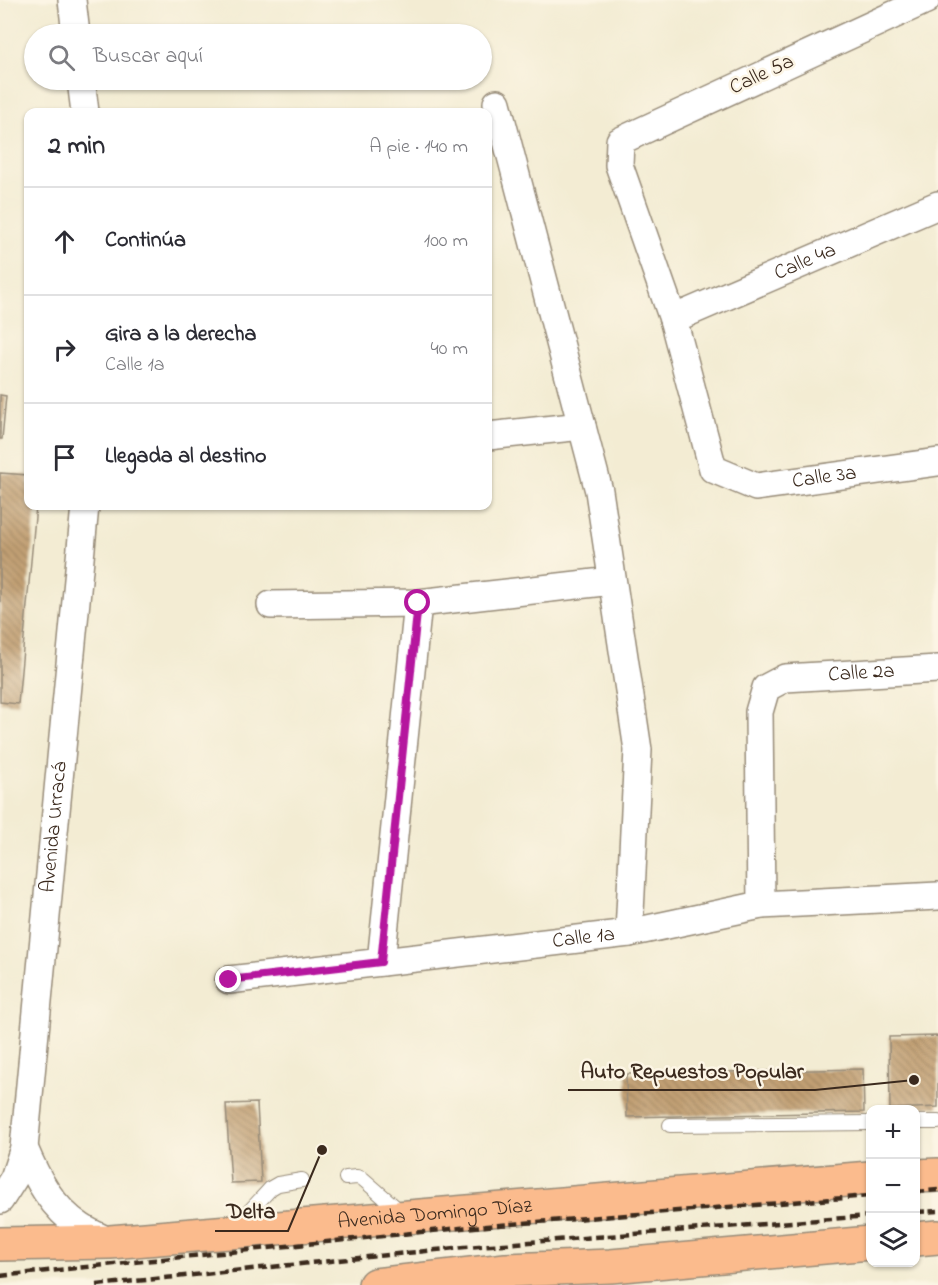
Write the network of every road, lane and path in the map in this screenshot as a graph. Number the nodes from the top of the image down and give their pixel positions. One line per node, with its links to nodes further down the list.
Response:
1 (72, 0): 3 (street)
2 (926, 0): 8 (street, Calle 5a)
3 (75, 24)
4 (82, 90): 6 (street)
5 (497, 103): 9 (street)
6 (84, 108)
7 (938, 205): 8 (street, Calle 4a)
8 (673, 319): 11 (street, Calle 3a)
9 (582, 426): 10 (street); 13 (street)
10 (492, 436)
11 (938, 462)
12 (85, 510): 26 (street, Avenida Urracá)
13 (612, 581): 14 (street); 19 (street)
14 (418, 603): 15 (street); 20 (street)
15 (271, 605)
16 (938, 669): 18 (street, Calle 2a)
17 (938, 896): 18 (street, Calle 1a)
18 (761, 905): 19 (street, Calle 1a)
19 (628, 933): 20 (street, Calle 1a)
20 (381, 962): 21 (street, Calle 1a)
21 (229, 980)
22 (920, 1122): 23 (lane)
23 (938, 1122)
24 (866, 1123): 25 (lane)
25 (670, 1125)
26 (24, 1148): 32 (street, Avenida Urracá); 37 (street, Avenida Urracá)
27 (938, 1175): 28 (main road)
28 (920, 1176)
29 (346, 1178): 33 (lane)
30 (866, 1178): 33 (main road, Avenida Domingo Díaz)
31 (302, 1180): 34 (lane)
32 (0, 1200)
33 (408, 1218): 34 (main road, Avenida Domingo Díaz)
34 (229, 1233): 37 (main road, Avenida Domingo Díaz)
35 (938, 1237): 36 (main road)
36 (920, 1239)
37 (110, 1242): 38 (main road, Avenida Domingo Díaz)
38 (0, 1244)
39 (866, 1244): 40 (main road)
40 (375, 1285)

